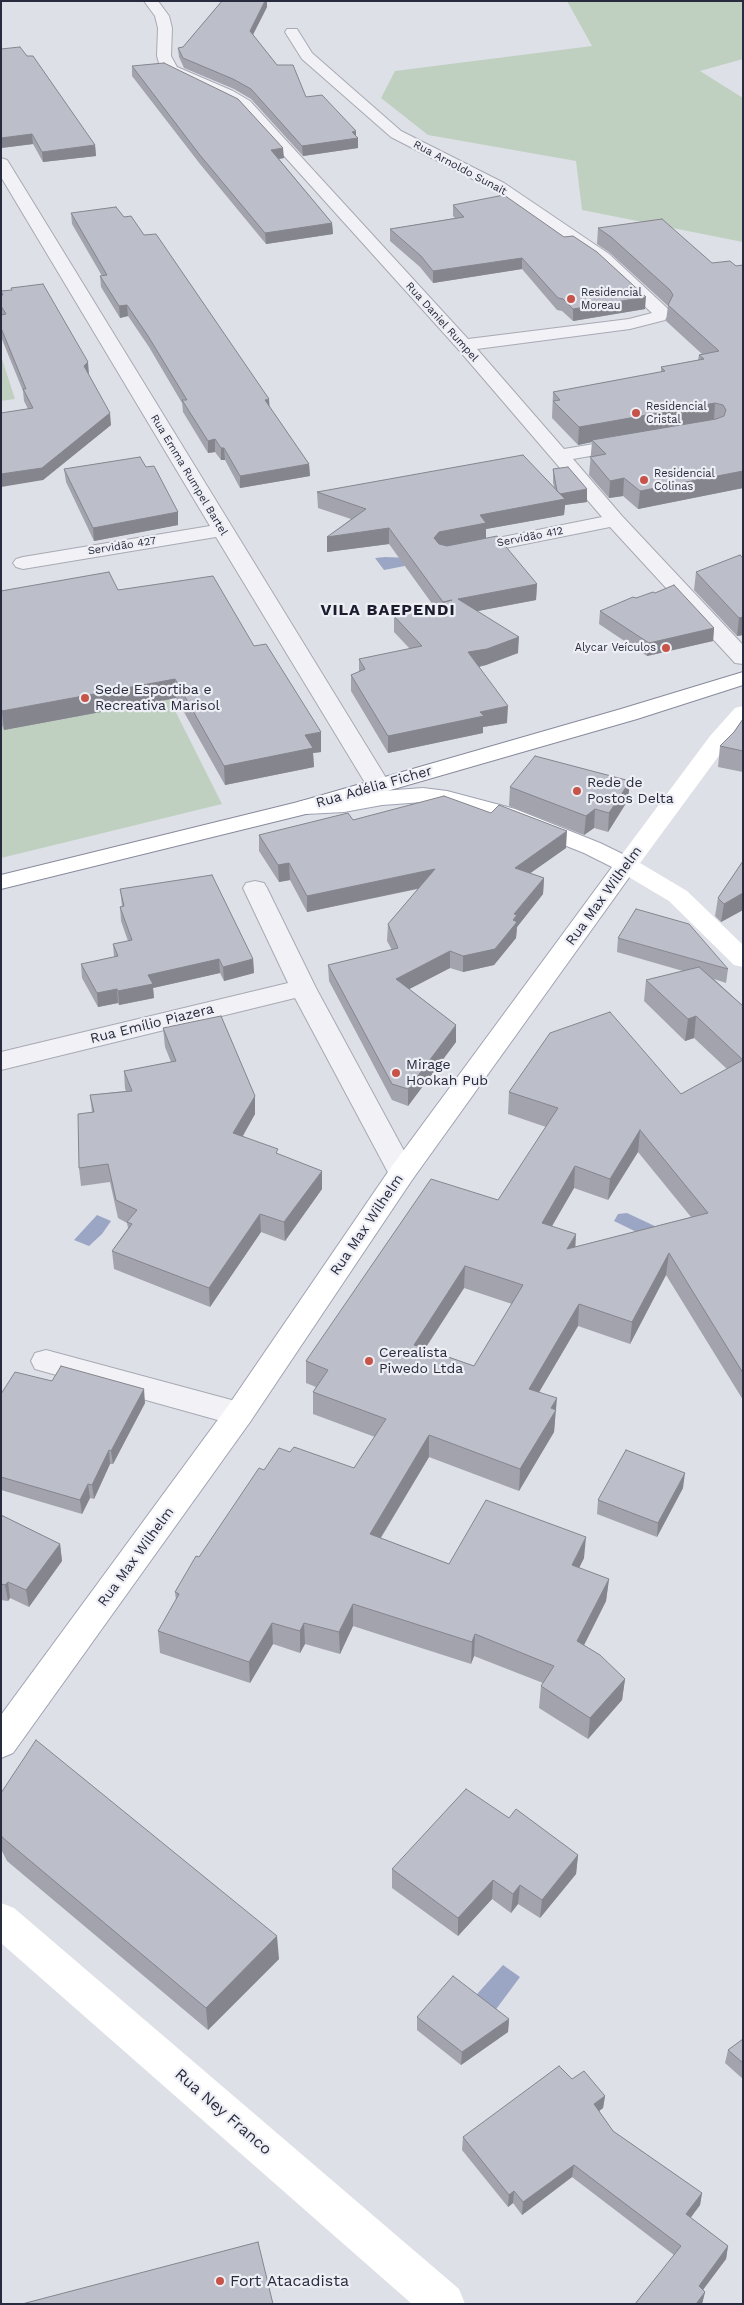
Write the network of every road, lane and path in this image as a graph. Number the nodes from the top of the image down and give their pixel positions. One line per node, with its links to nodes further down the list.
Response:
1 (151, 1): 4 (street, Rua Daniel Rumpel)
2 (292, 32): 4 (street, Rua Arnoldo Sunait)
3 (1, 163): 8 (street, Rua Emma Rumpel Bartel)
4 (464, 345): 6 (street, Rua Daniel Rumpel)
5 (647, 440): 6 (street)
6 (560, 456): 7 (street, Rua Daniel Rumpel)
7 (615, 520): 9 (street, Servidão 412); 11 (street, Rua Daniel Rumpel)
8 (222, 530): 10 (street, Servidão 427); 14 (street, Rua Emma Rumpel Bartel)
9 (446, 554)
10 (23, 562)
11 (743, 658)
12 (743, 678): 14 (main road, Rua Adélia Ficher)
13 (743, 714): 16 (main road, Rua Max Wilhelm)
14 (379, 786): 15 (main road, Rua Adélia Ficher)
15 (306, 807): 16 (main road); 17 (main road, Rua Adélia Ficher)
16 (626, 865): 19 (main road); 22 (main road, Rua Max Wilhelm)
17 (1, 882)
18 (255, 888): 20 (street)
19 (743, 959)
20 (303, 988): 21 (street, Rua Emílio Piazera); 22 (street)
21 (1, 1061)
22 (402, 1174): 24 (main road, Rua Max Wilhelm)
23 (46, 1361): 24 (street)
24 (239, 1414): 25 (main road, Rua Max Wilhelm)
25 (1, 1743)
26 (1, 1920): 27 (main road, Rua Ney Franco)
27 (444, 2304)

